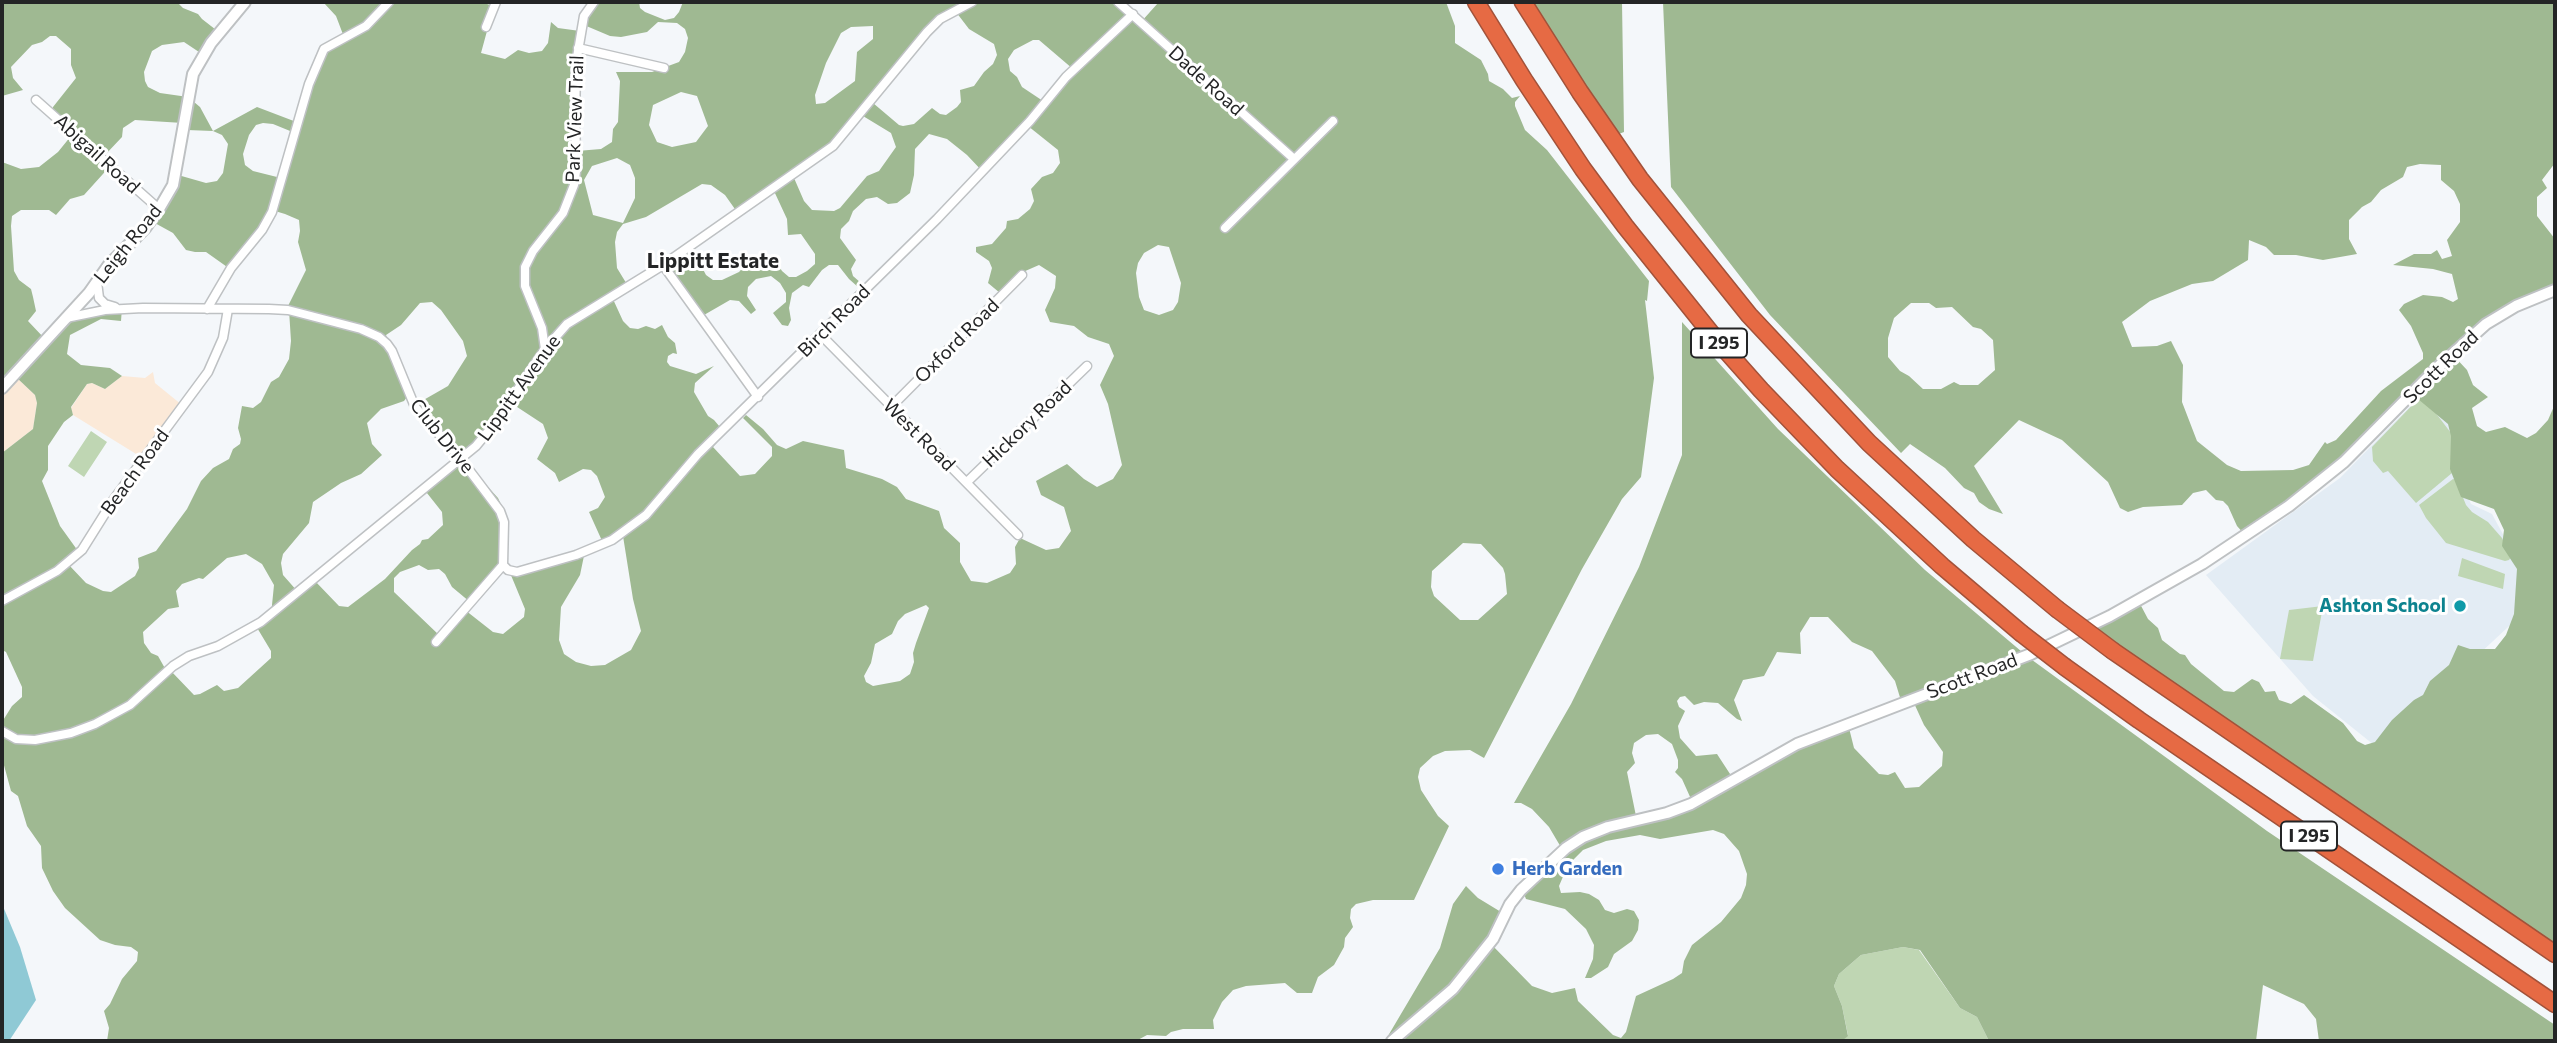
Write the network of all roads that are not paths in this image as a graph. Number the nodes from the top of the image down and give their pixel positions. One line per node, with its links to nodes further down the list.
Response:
1 (245, 2): 16 (street, Leigh Road)
2 (389, 2): 23 (street)
3 (496, 2): 10 (street)
4 (594, 2): 11 (street, Park View Trail)
5 (972, 2): 18 (street, Lippitt Avenue)
6 (1118, 2): 9 (street, Dade Road)
7 (1476, 2): 40 (highway, I 295, bridge)
8 (1523, 2): 39 (highway, I 295, bridge)
9 (1133, 15): 15 (street, Dade Road); 26 (street, Birch Road)
10 (486, 27)
11 (578, 48): 12 (street); 27 (street, Park View Trail)
12 (664, 68)
13 (36, 100): 16 (street, Abigail Road)
14 (1333, 121): 15 (street)
15 (1294, 159): 17 (street)
16 (159, 209): 20 (street, Leigh Road)
17 (1226, 228)
18 (663, 265): 27 (street, Lippitt Avenue); 30 (street)
19 (1022, 275): 31 (street, Oxford Road)
20 (97, 282): 22 (street); 25 (street, Leigh Road)
21 (2555, 290): 41 (street, Scott Road)
22 (124, 309): 23 (street, Club Drive); 25 (street, Club Drive)
23 (207, 309): 24 (street, Club Drive)
24 (228, 309): 32 (street, Club Drive); 36 (street, Beach Road)
25 (63, 319): 29 (street, Leigh Road)
26 (820, 334): 30 (street, Birch Road); 31 (street, West Road)
27 (545, 349): 32 (street, Lippitt Avenue)
28 (1087, 366): 33 (street, Hickory Road)
29 (2, 388)
30 (758, 397): 35 (street, Birch Road)
31 (891, 406): 33 (street, West Road)
32 (460, 458): 35 (street, Club Drive); 38 (street, Lippitt Avenue)
33 (967, 482): 34 (street, West Road)
34 (1018, 535)
35 (503, 565): 37 (street)
36 (2, 601)
37 (436, 642)
38 (2, 731)
39 (2555, 954)
40 (2555, 1004)
41 (1392, 1041)

